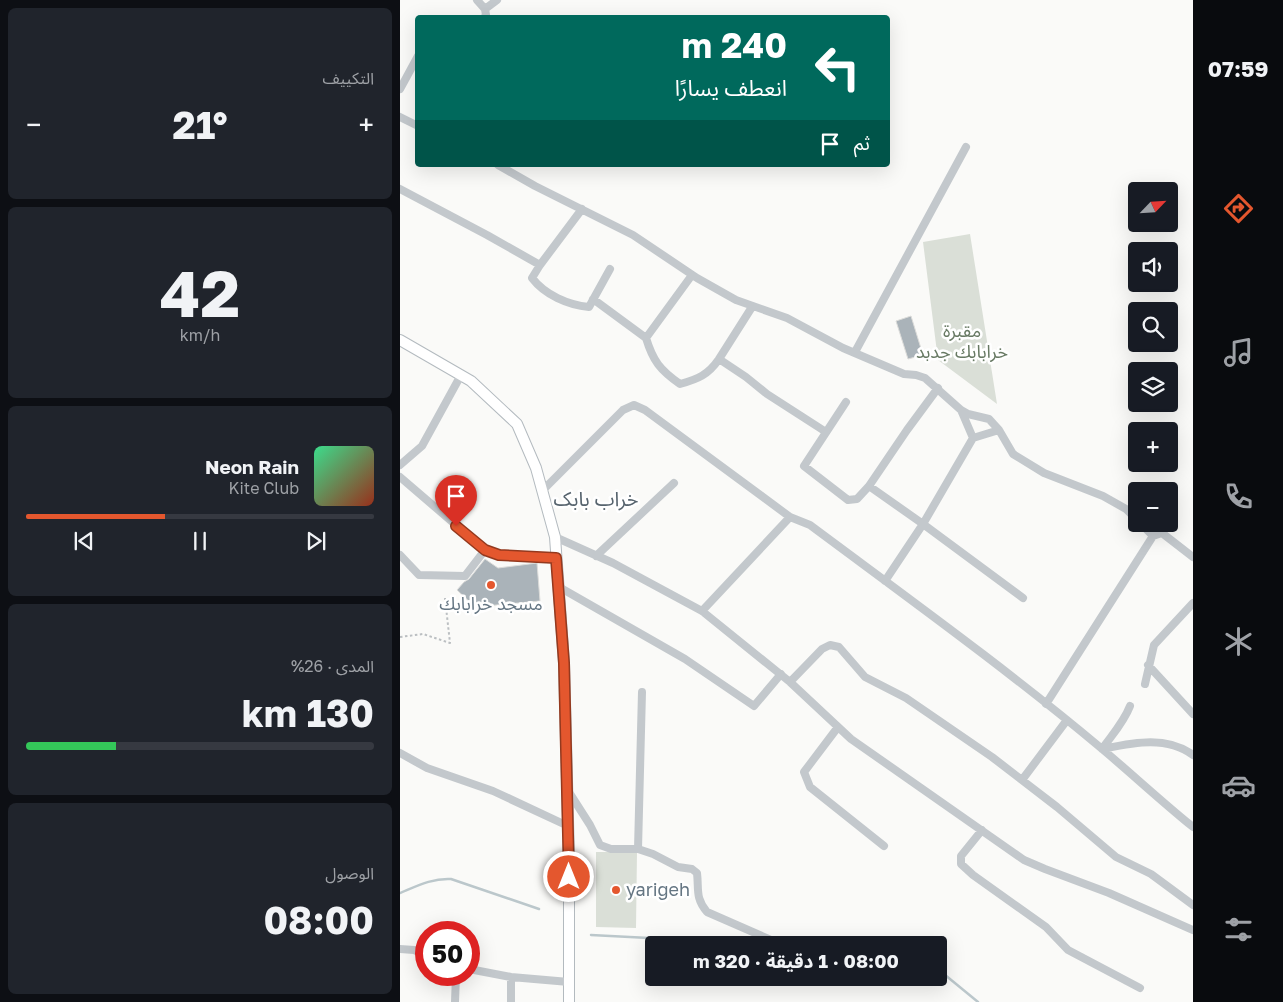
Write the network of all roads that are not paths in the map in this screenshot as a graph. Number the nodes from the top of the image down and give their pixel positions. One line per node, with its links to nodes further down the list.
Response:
1 (477, 0): 3 (street)
2 (497, 0): 3 (street)
3 (484, 9): 4 (street)
4 (486, 15)
5 (415, 62): 6 (street)
6 (400, 89)
7 (400, 117): 8 (street)
8 (415, 124)
9 (966, 147): 20 (street)
10 (502, 167): 12 (street)
11 (400, 189): 13 (street)
12 (582, 209): 13 (street); 15 (street)
13 (540, 265): 16 (street)
14 (610, 270): 16 (street)
15 (692, 275): 17 (street); 18 (street)
16 (593, 299): 18 (street)
17 (752, 307): 20 (street); 21 (street)
18 (646, 338): 21 (street)
19 (400, 340): 22 (main road)
20 (855, 352): 23 (street)
21 (719, 360): 27 (street)
22 (461, 375): 29 (street); 33 (main road)
23 (938, 388): 25 (street); 32 (street)
24 (846, 402): 27 (street)
25 (961, 410): 26 (street); 28 (street)
26 (999, 430): 28 (street); 34 (street)
27 (826, 432): 32 (street)
28 (973, 438): 36 (street)
29 (400, 465)
30 (400, 477): 40 (street)
31 (674, 483): 42 (street)
32 (869, 486): 36 (street)
33 (542, 490): 35 (street); 39 (main road)
34 (1128, 511)
35 (790, 517): 45 (street); 49 (street)
36 (923, 524): 45 (street); 47 (street)
37 (1149, 532): 38 (street)
38 (1153, 536): 43 (street); 55 (street)
39 (555, 537): 42 (street); 44 (main road)
40 (485, 550): 41 (street); 44 (street)
41 (400, 555)
42 (596, 556): 49 (street)
43 (1193, 556)
44 (556, 558): 46 (main road)
45 (885, 581): 55 (street)
46 (558, 587): 51 (street); 64 (main road)
47 (1023, 598)
48 (1193, 603): 50 (street)
49 (702, 611): 51 (street)
50 (1148, 666): 53 (street); 57 (street)
51 (780, 674): 52 (street)
52 (790, 682): 59 (street); 63 (street)
53 (1144, 684)
54 (642, 692): 69 (street)
55 (1046, 704): 58 (street)
56 (1130, 706): 60 (street)
57 (1193, 714)
58 (1067, 720): 60 (street); 63 (street)
59 (838, 727): 67 (street); 68 (street)
60 (1102, 749): 62 (street); 66 (street)
61 (400, 753): 65 (street)
62 (1193, 755)
63 (1022, 780): 70 (street)
64 (567, 788): 65 (main road); 69 (street)
65 (568, 826): 77 (main road)
66 (1193, 827)
67 (982, 830): 71 (street); 79 (street)
68 (884, 846)
69 (638, 849): 72 (street)
70 (1193, 905)
71 (1193, 930)
72 (762, 936)
73 (400, 949): 74 (street)
74 (415, 950)
75 (480, 971): 76 (street)
76 (511, 977): 77 (street); 81 (street)
77 (569, 982): 82 (main road)
78 (456, 986): 80 (street)
79 (1140, 988)
80 (455, 1002)
81 (511, 1002)
82 (569, 1002)

